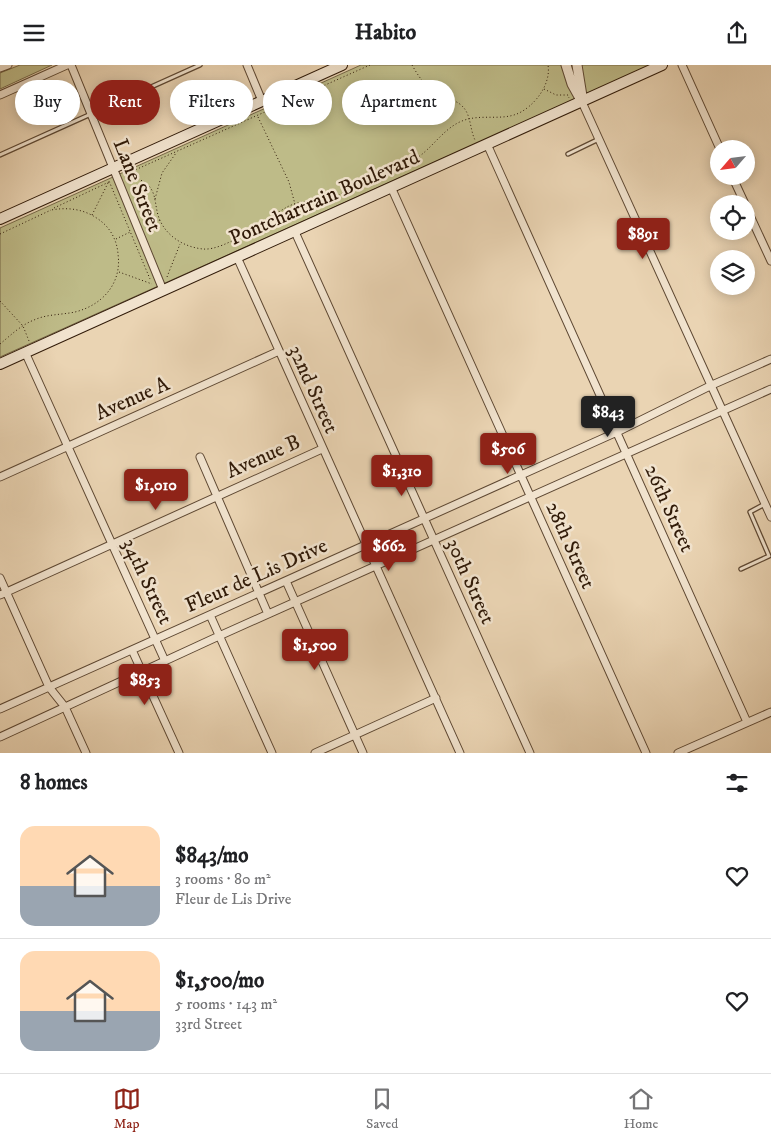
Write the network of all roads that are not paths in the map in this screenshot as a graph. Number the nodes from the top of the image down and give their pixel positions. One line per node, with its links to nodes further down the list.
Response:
1 (8, 65): 11 (street)
2 (68, 65): 13 (street)
3 (71, 65): 16 (street, Lane Street)
4 (200, 65): 12 (lane)
5 (247, 65): 14 (street)
6 (342, 65): 14 (main road)
7 (566, 65): 15 (street)
8 (577, 65): 15 (street)
9 (662, 65): 15 (main road, Pontchartrain Boulevard)
10 (682, 65): 20 (street)
11 (0, 68)
12 (160, 83)
13 (0, 95)
14 (257, 103): 24 (main road)
15 (578, 104): 19 (street); 21 (main road, Pontchartrain Boulevard)
16 (90, 112)
17 (90, 115): 23 (lane)
18 (95, 125): 24 (street, Lane Street)
19 (600, 139): 22 (lane); 36 (street)
20 (716, 140)
21 (483, 146): 25 (main road, Pontchartrain Boulevard); 39 (street, 26th Street)
22 (568, 154)
23 (0, 155)
24 (112, 167): 26 (main road); 31 (street, Lane Street)
25 (391, 187): 28 (main road, Pontchartrain Boulevard); 44 (street, 28th Street)
26 (0, 219)
27 (755, 225): 30 (street)
28 (298, 230): 29 (main road, Pontchartrain Boulevard); 50 (street, 30th Street)
29 (236, 257): 31 (main road, Pontchartrain Boulevard); 33 (street, 32nd Street)
30 (771, 261)
31 (162, 290): 32 (main road, Pontchartrain Boulevard)
32 (28, 351): 35 (main road, Pontchartrain Boulevard); 40 (street, 34th Street)
33 (278, 351): 40 (street, Avenue A); 41 (street, 32nd Street)
34 (771, 359): 36 (street, Fleur de Lis Drive)
35 (0, 364)
36 (712, 385): 38 (street); 39 (street, Fleur de Lis Drive)
37 (771, 389): 38 (street, Fleur de Lis Drive)
38 (723, 410): 42 (street, Fleur de Lis Drive); 48 (street)
39 (617, 432): 42 (street, 26th Street); 44 (street, Fleur de Lis Drive)
40 (67, 447): 45 (street, Avenue A); 52 (street, 34th Street)
41 (322, 449): 46 (street, Avenue B); 53 (street, 32nd Street)
42 (627, 453): 47 (street, Fleur de Lis Drive); 73 (street, 26th Street)
43 (200, 457): 46 (street)
44 (520, 475): 47 (street, 28th Street); 50 (street, Fleur de Lis Drive)
45 (0, 477)
46 (217, 496): 52 (street, Avenue B); 59 (street)
47 (530, 497): 51 (street, Fleur de Lis Drive); 83 (street, 28th Street)
48 (765, 504): 49 (street); 55 (lane)
49 (771, 517)
50 (424, 519): 51 (street, 30th Street); 53 (street, Fleur de Lis Drive)
51 (433, 540): 54 (street, Fleur de Lis Drive); 82 (street, 30th Street)
52 (111, 544): 58 (street, Avenue B); 64 (street, 34th Street)
53 (366, 545): 54 (street, 32nd Street); 57 (street, Fleur de Lis Drive)
54 (376, 566): 60 (street, Fleur de Lis Drive); 69 (street, 32nd Street)
55 (741, 569)
56 (0, 578): 58 (street)
57 (286, 581): 59 (street, Fleur de Lis Drive); 60 (street)
58 (3, 593): 68 (street)
59 (259, 593): 61 (street); 62 (street, Fleur de Lis Drive)
60 (296, 602): 61 (street, Fleur de Lis Drive); 74 (street)
61 (268, 614): 63 (street, Fleur de Lis Drive)
62 (210, 615): 63 (street); 64 (street, Fleur de Lis Drive)
63 (219, 636): 66 (street, Fleur de Lis Drive); 78 (street)
64 (156, 639): 65 (street, Fleur de Lis Drive); 66 (street, 34th Street)
65 (132, 649): 67 (street); 68 (street, Fleur de Lis Drive)
66 (165, 661): 67 (street, Fleur de Lis Drive)
67 (142, 672): 70 (street, Fleur de Lis Drive); 77 (street)
68 (50, 687): 70 (street); 71 (street, Fleur de Lis Drive)
69 (436, 698): 74 (street); 81 (street, 32nd Street)
70 (65, 707): 75 (street, Fleur de Lis Drive); 76 (street)
71 (0, 709)
72 (771, 712): 73 (street)
73 (747, 723): 84 (street)
74 (354, 734): 79 (street); 80 (street)
75 (0, 737)
76 (86, 753)
77 (179, 753)
78 (272, 753)
79 (314, 753)
80 (363, 753)
81 (460, 753)
82 (530, 753)
83 (646, 753)
84 (678, 753)

